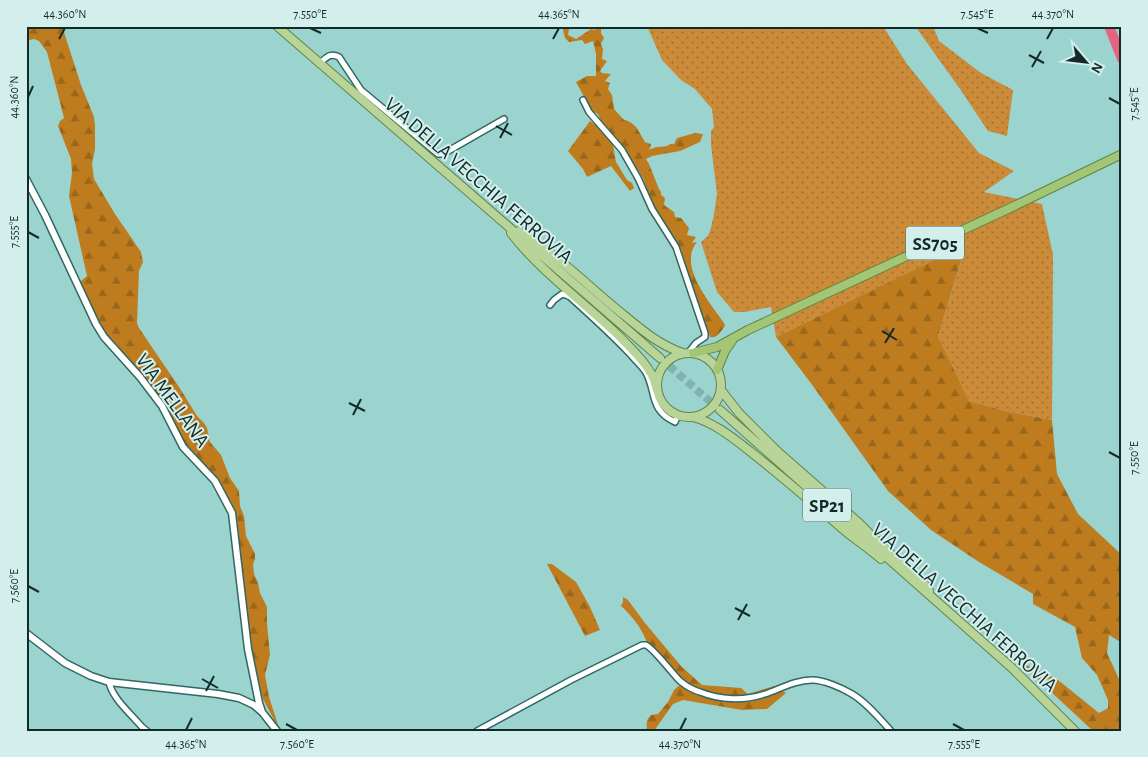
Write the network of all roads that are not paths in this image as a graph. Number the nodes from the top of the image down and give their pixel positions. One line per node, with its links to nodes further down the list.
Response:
1 (276, 26): 2 (main road, VIA DELLA VECCHIA FERROVIA)
2 (320, 63): 4 (street); 7 (main road, VIA DELLA VECCHIA FERROVIA)
3 (583, 100): 10 (street)
4 (504, 119)
5 (1122, 154): 9 (highway, SS705)
6 (26, 179): 21 (street, VIA MELLANA)
7 (500, 220): 10 (main road); 11 (main road, VIA DELLA VECCHIA FERROVIA); 13 (main road)
8 (550, 305): 16 (street)
9 (736, 336): 10 (highway, SS705); 12 (highway)
10 (688, 353): 12 (main road); 13 (main road)
11 (660, 358)
12 (717, 370): 14 (main road)
13 (657, 390): 16 (main road)
14 (720, 390): 17 (main road); 18 (main road)
15 (720, 410): 18 (main road, VIA DELLA VECCHIA FERROVIA / SP21)
16 (678, 415): 17 (main road)
17 (693, 416): 18 (main road)
18 (934, 599): 26 (main road, VIA DELLA VECCHIA FERROVIA / SP21)
19 (26, 633): 20 (street)
20 (109, 682): 21 (street); 22 (street)
21 (262, 712): 23 (street)
22 (147, 731)
23 (277, 731)
24 (477, 731): 25 (street)
25 (891, 731)
26 (1075, 731)

